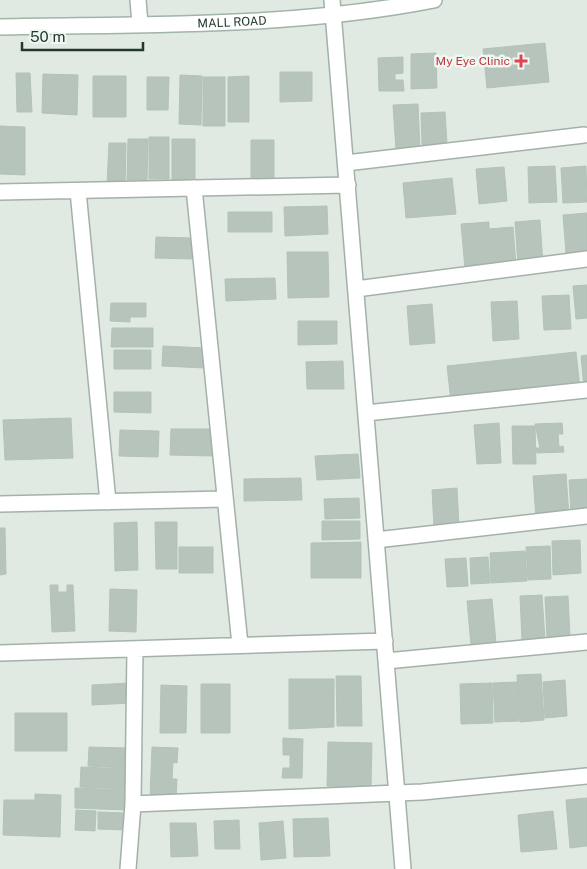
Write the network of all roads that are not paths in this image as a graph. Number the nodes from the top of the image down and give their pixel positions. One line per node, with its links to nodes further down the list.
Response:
1 (138, 0): 5 (street)
2 (434, 0): 3 (street, MALL ROAD)
3 (390, 4): 4 (street, MALL ROAD)
4 (333, 7): 5 (street, MALL ROAD); 8 (street)
5 (140, 24): 6 (street, MALL ROAD)
6 (0, 27)
7 (584, 135): 8 (street)
8 (346, 163): 9 (street)
9 (348, 185): 10 (street); 14 (street)
10 (194, 188): 11 (street); 17 (street)
11 (78, 190): 12 (street); 18 (street)
12 (0, 192)
13 (587, 259): 14 (street)
14 (356, 289): 16 (street)
15 (587, 390): 16 (street)
16 (366, 413): 21 (street)
17 (225, 499): 18 (street); 24 (street)
18 (108, 502): 19 (street)
19 (0, 504)
20 (586, 521): 21 (street)
21 (376, 540): 22 (street)
22 (384, 640): 24 (street); 27 (street)
23 (587, 642): 27 (street)
24 (240, 645): 25 (street)
25 (135, 649): 26 (street); 30 (street)
26 (0, 654)
27 (386, 661): 29 (street)
28 (587, 776): 29 (street)
29 (397, 793): 30 (street); 32 (street)
30 (133, 804): 31 (street)
31 (128, 869)
32 (403, 869)

